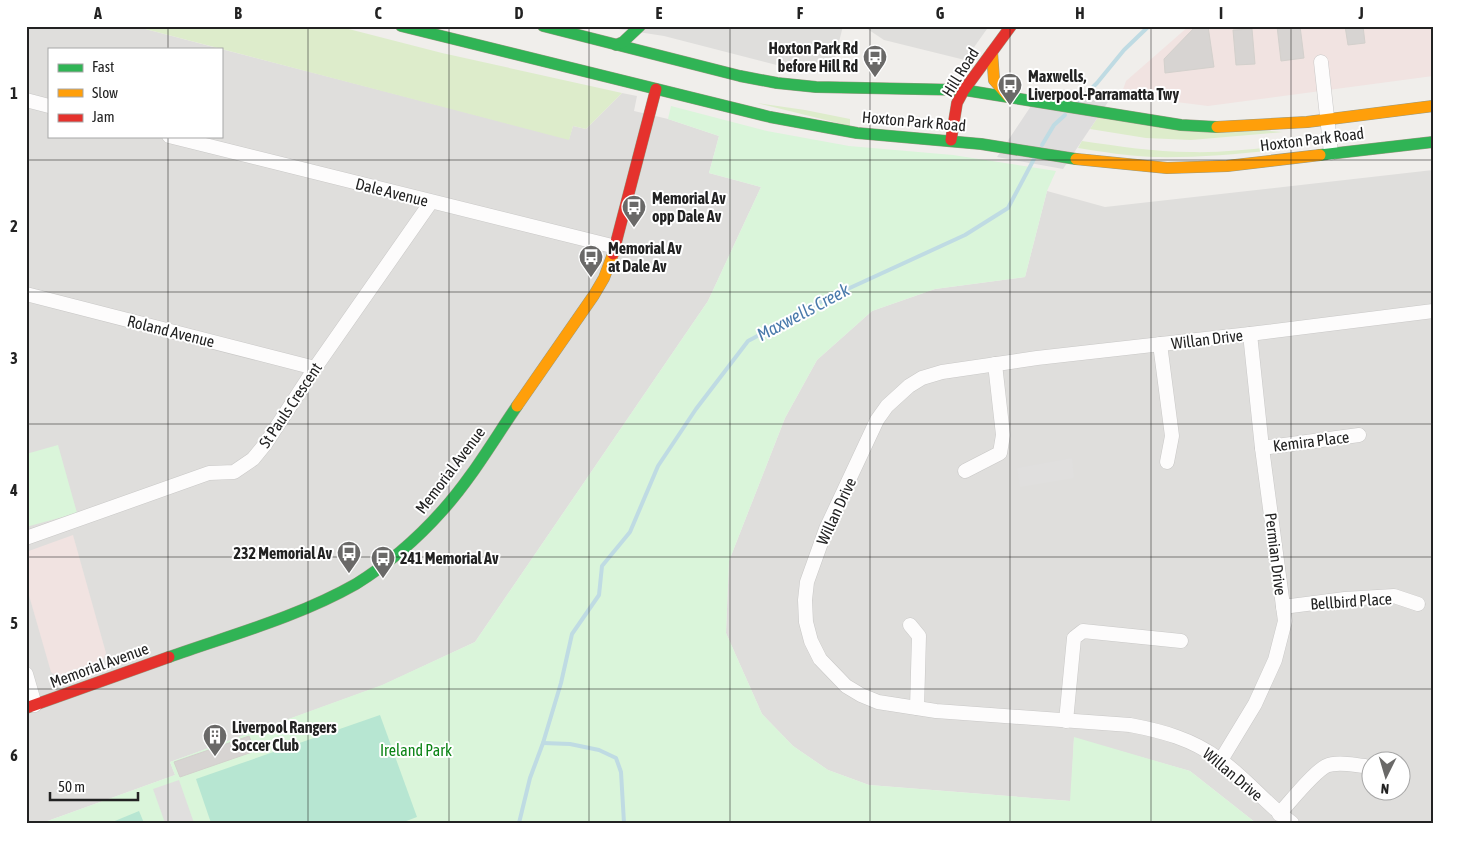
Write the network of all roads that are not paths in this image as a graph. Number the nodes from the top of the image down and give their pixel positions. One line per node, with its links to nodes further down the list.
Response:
1 (401, 26): 8 (main road, Hoxton Park Road)
2 (543, 26): 5 (main road, Hoxton Park Road)
3 (640, 26): 5 (main road)
4 (1010, 26): 6 (main road, Hill Road)
5 (616, 45): 9 (main road, Hoxton Park Road)
6 (992, 52): 9 (main road, Hill Road); 10 (main road)
7 (1321, 62): 14 (street)
8 (656, 89): 16 (main road, Hoxton Park Road); 20 (main road, Memorial Avenue)
9 (964, 90): 10 (main road, Hoxton Park Road); 16 (main road, Hill Road)
10 (1009, 97): 14 (main road, Hoxton Park Road)
11 (26, 100): 12 (street)
12 (48, 106)
13 (1433, 106): 14 (main road, Hoxton Park Road)
14 (1327, 119): 18 (street)
15 (177, 138): 19 (street, Dale Avenue)
16 (950, 140): 18 (main road, Hoxton Park Road)
17 (1433, 142): 18 (main road, Hoxton Park Road)
18 (1331, 153)
19 (431, 202): 20 (street, Dale Avenue); 26 (street, St Pauls Crescent)
20 (616, 247): 37 (main road, Memorial Avenue)
21 (26, 294): 26 (street, Roland Avenue)
22 (1433, 311): 23 (street, Willan Drive)
23 (1250, 334): 24 (street, Willan Drive); 28 (street, Permian Drive)
24 (1160, 344): 25 (street, Willan Drive); 29 (street)
25 (995, 364): 30 (street); 38 (street, Willan Drive)
26 (315, 368): 31 (street, St Pauls Crescent)
27 (1360, 435): 28 (street, Kemira Place)
28 (1262, 448): 33 (street, Permian Drive)
29 (1167, 462)
30 (965, 471)
31 (26, 538)
32 (1418, 604): 33 (street, Bellbird Place)
33 (1283, 607): 40 (street, Permian Drive)
34 (910, 625): 38 (street)
35 (1182, 641): 39 (street)
36 (26, 674): 37 (street)
37 (31, 707)
38 (917, 708): 39 (street, Willan Drive)
39 (1066, 721): 40 (street, Willan Drive)
40 (1221, 760): 42 (street, Willan Drive)
41 (1362, 766): 42 (street)
42 (1279, 814): 43 (street, Willan Drive)
43 (1292, 823)

